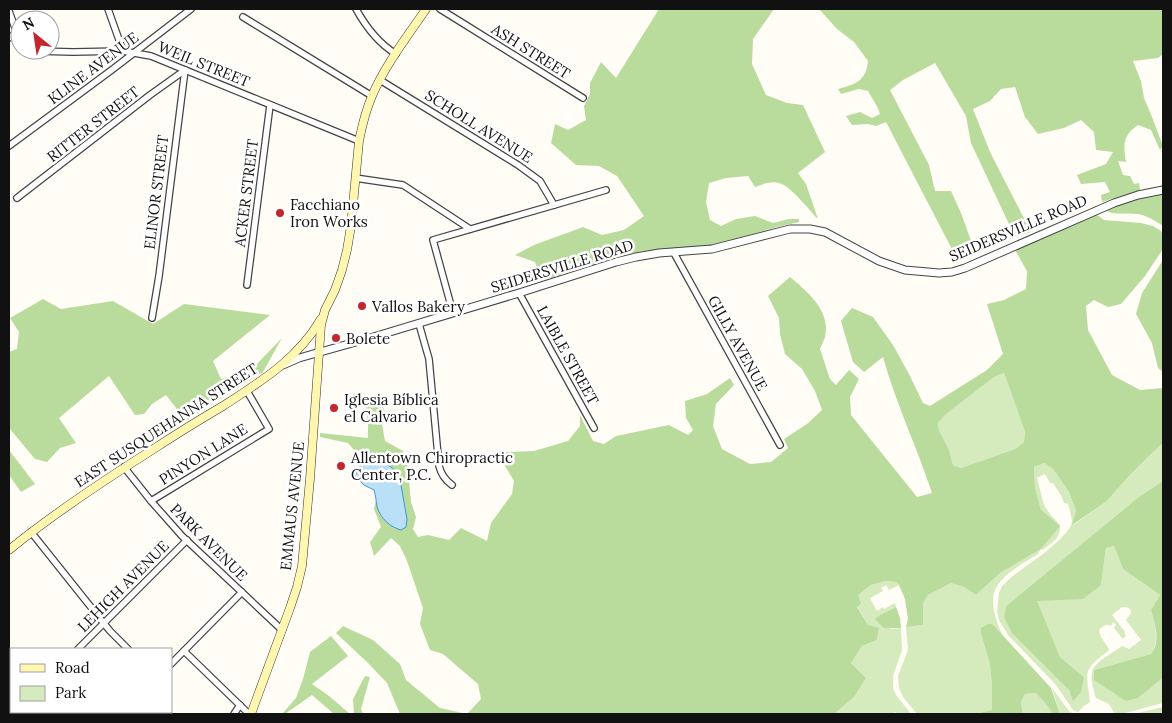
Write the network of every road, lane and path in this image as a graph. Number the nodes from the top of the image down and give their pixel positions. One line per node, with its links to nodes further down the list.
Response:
1 (108, 9): 7 (street)
2 (191, 9): 9 (street, KLINE AVENUE)
3 (356, 9): 10 (street)
4 (426, 9): 10 (main road)
5 (440, 9): 14 (street, ASH STREET)
6 (243, 18): 13 (street)
7 (123, 51): 8 (street, WEIL STREET); 9 (street, WEIL STREET)
8 (60, 52)
9 (135, 52): 11 (street, WEIL STREET); 17 (street, KLINE AVENUE)
10 (396, 54): 12 (main road)
11 (185, 70): 15 (street, WEIL STREET); 21 (street, RITTER STREET); 29 (street, ELINOR STREET)
12 (380, 80): 13 (main road); 22 (street, SCHOLL AVENUE)
13 (372, 96): 16 (main road)
14 (583, 98)
15 (270, 105): 16 (street, WEIL STREET); 25 (street, ACKER STREET)
16 (359, 141): 18 (main road)
17 (9, 146)
18 (355, 178): 23 (street); 27 (main road)
19 (606, 190): 22 (street)
20 (1163, 190): 24 (street, SEIDERSVILLE ROAD)
21 (17, 198)
22 (554, 205): 23 (street)
23 (470, 229): 28 (street)
24 (674, 253): 26 (street, SEIDERSVILLE ROAD); 35 (street, GILLY AVENUE)
25 (247, 285)
26 (519, 293): 28 (street, SEIDERSVILLE ROAD); 34 (street, LAIBLE STREET)
27 (325, 310): 31 (main road, EMMAUS AVENUE); 32 (main road, EAST SUSQUEHANNA STREET)
28 (452, 313): 30 (street, SEIDERSVILLE ROAD)
29 (152, 318)
30 (419, 324): 31 (street, SEIDERSVILLE ROAD); 37 (street)
31 (319, 353): 32 (street, SEIDERSVILLE ROAD); 44 (main road, EMMAUS AVENUE)
32 (280, 367): 33 (main road, EAST SUSQUEHANNA STREET)
33 (246, 391): 36 (main road, EAST SUSQUEHANNA STREET); 38 (street, PINYON LANE)
34 (594, 428)
35 (780, 446)
36 (124, 467): 38 (street, PARK AVENUE); 39 (main road, EAST SUSQUEHANNA STREET)
37 (452, 485)
38 (151, 501): 40 (street, PARK AVENUE)
39 (31, 532): 41 (main road, EAST SUSQUEHANNA STREET); 43 (street)
40 (187, 540): 42 (street, PARK AVENUE); 43 (street, LEHIGH AVENUE)
41 (9, 550)
42 (242, 592): 44 (street, PARK AVENUE); 47 (street)
43 (104, 624): 45 (street, LEHIGH AVENUE); 46 (street)
44 (282, 630): 51 (main road, EMMAUS AVENUE)
45 (79, 648)
46 (127, 648)
47 (184, 651): 48 (street); 49 (street)
48 (172, 663)
49 (240, 705): 50 (street); 51 (street)
50 (234, 714)
51 (250, 714)

